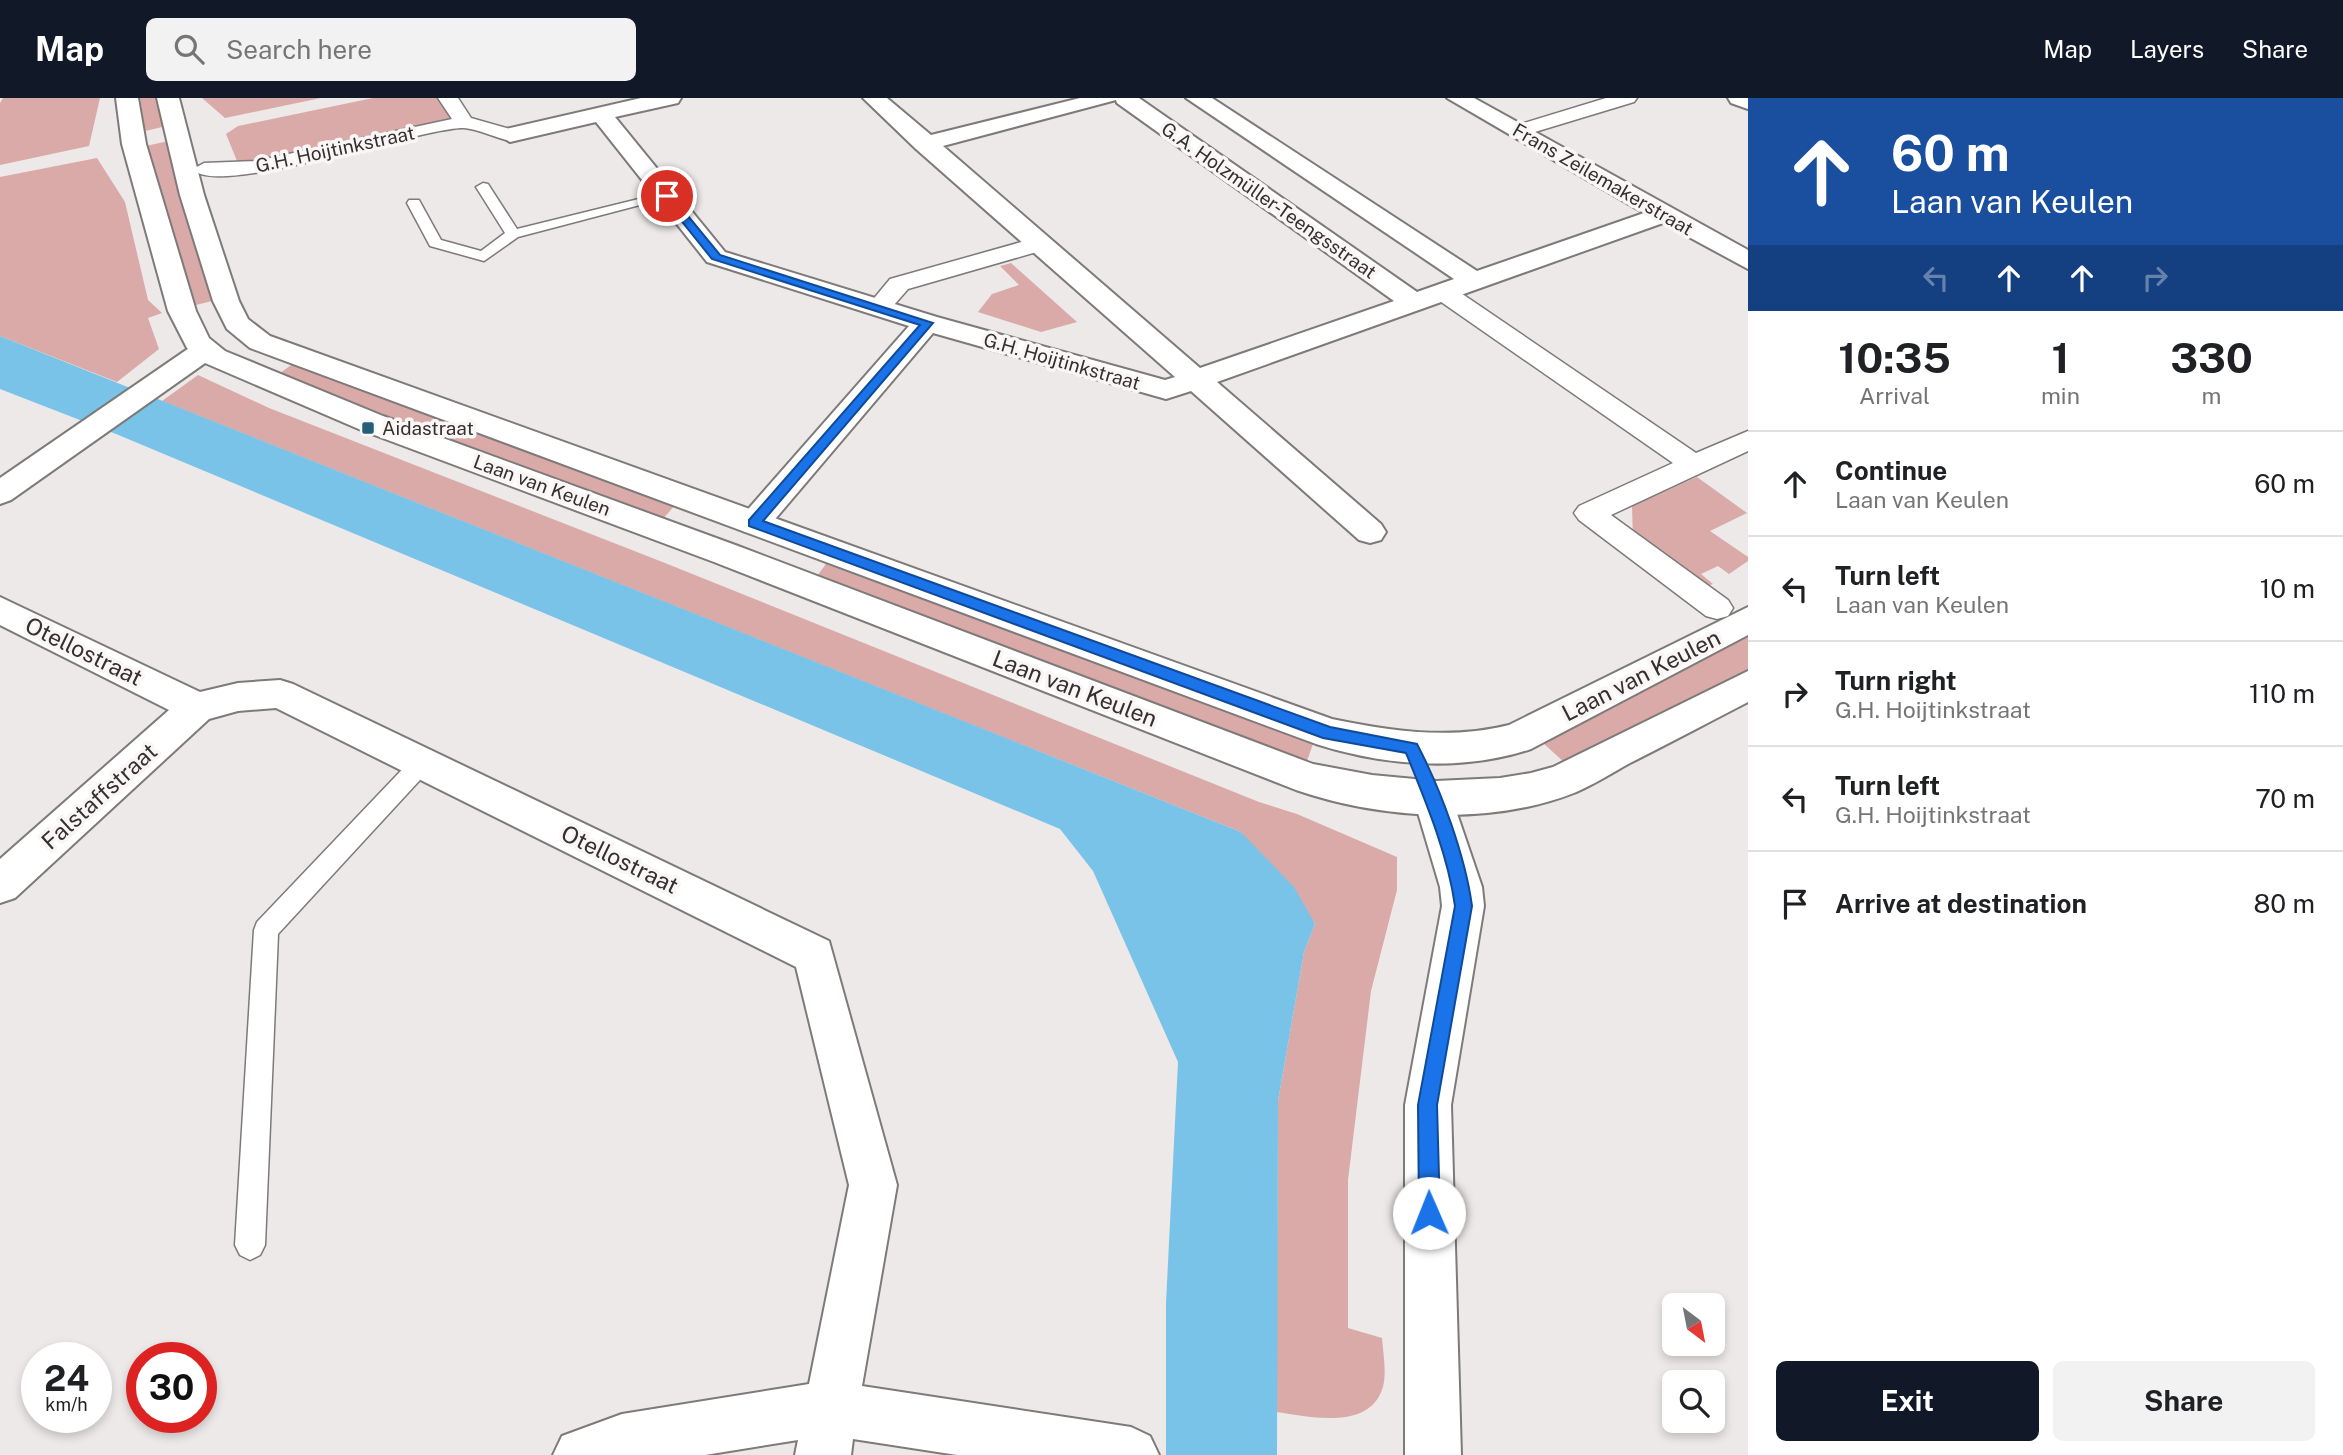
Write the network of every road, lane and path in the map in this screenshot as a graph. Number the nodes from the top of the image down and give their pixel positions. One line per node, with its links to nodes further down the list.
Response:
1 (127, 98): 32 (street, Laan van Keulen)
2 (168, 98): 31 (street)
3 (447, 98): 14 (street)
4 (670, 98): 13 (street)
5 (874, 98): 17 (street, G.H. Hoijtinkstraat)
6 (1106, 98): 17 (street)
7 (1125, 98): 28 (street, G.A. Holzmüller-Teengsstraat)
8 (1197, 98): 26 (street, G.A. Holzmüller-Teengsstraat)
9 (1458, 98): 15 (street, Frans Zeilemakerstraat)
10 (1627, 98): 15 (street)
11 (1739, 98): 12 (street)
12 (1748, 102)
13 (601, 114): 16 (street); 20 (street, G.H. Hoijtinkstraat)
14 (464, 122): 16 (street); 18 (street, G.H. Hoijtinkstraat)
15 (1518, 131): 22 (street, Frans Zeilemakerstraat)
16 (510, 135)
17 (924, 144): 24 (street, G.H. Hoijtinkstraat)
18 (204, 169)
19 (483, 187): 23 (lane)
20 (667, 196): 23 (lane); 29 (street, G.H. Hoijtinkstraat)
21 (414, 203): 23 (lane)
22 (1665, 214): 25 (street, Frans Zeilemakerstraat); 26 (street, G.A. Holzmüller-Teengsstraat)
23 (513, 233)
24 (1039, 244): 29 (street); 33 (street, G.H. Hoijtinkstraat)
25 (1748, 261)
26 (1474, 281): 27 (street, G.A. Holzmüller-Teengsstraat)
27 (1443, 292): 28 (street, G.A. Holzmüller-Teengsstraat); 35 (street)
28 (1413, 302): 33 (street, G.A. Holzmüller-Teengsstraat)
29 (878, 308): 30 (street, G.H. Hoijtinkstraat)
30 (927, 323): 33 (street, G.H. Hoijtinkstraat); 37 (street)
31 (243, 330): 32 (street); 37 (street, Laan van Keulen)
32 (205, 350): 36 (street); 39 (street, Laan van Keulen)
33 (1196, 380): 38 (street, G.H. Hoijtinkstraat)
34 (1748, 440): 35 (street)
35 (1693, 464): 40 (street)
36 (0, 493)
37 (754, 523): 39 (street); 45 (street, Laan van Keulen)
38 (1370, 532)
39 (726, 554): 47 (street, Laan van Keulen)
40 (1717, 608)
41 (0, 610): 44 (street, Otellostraat)
42 (1748, 620): 45 (street, Laan van Keulen)
43 (1748, 685): 47 (street, Laan van Keulen)
44 (197, 707): 46 (street, Otellostraat); 48 (street, Falstaffstraat)
45 (1412, 748): 47 (street)
46 (423, 762): 49 (lane); 50 (street, Otellostraat)
47 (1432, 796): 53 (street)
48 (0, 884)
49 (250, 1245)
50 (827, 1431): 51 (street); 52 (street)
51 (581, 1455)
52 (1130, 1455)
53 (1433, 1455)

